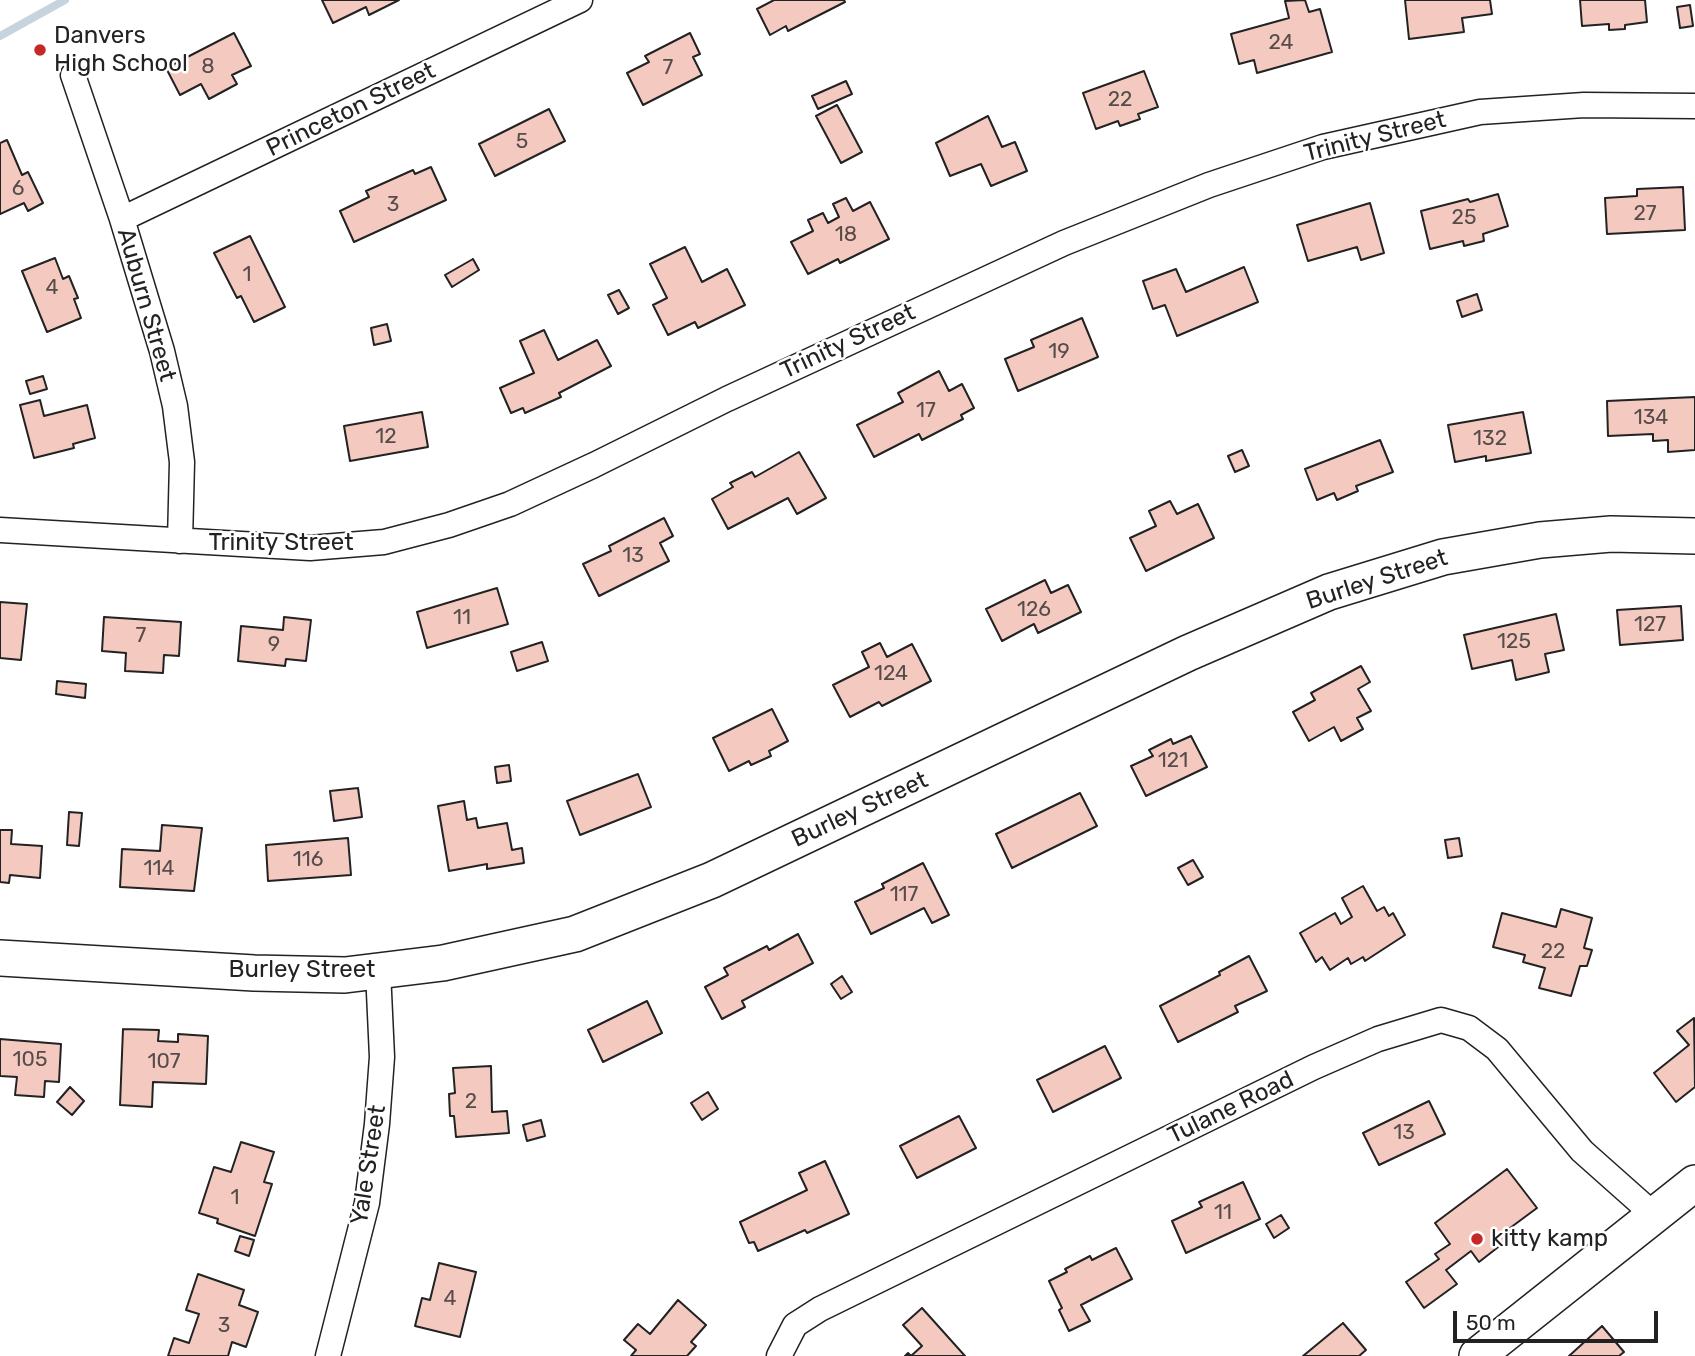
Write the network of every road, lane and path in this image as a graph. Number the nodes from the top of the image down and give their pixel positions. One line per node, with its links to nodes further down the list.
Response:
1 (580, 0): 4 (street, Princeton Street)
2 (73, 75): 4 (street, Auburn Street)
3 (1695, 106): 7 (street, Trinity Street)
4 (122, 219): 7 (street, Auburn Street)
5 (0, 530): 7 (street, Trinity Street)
6 (1695, 536): 9 (main road, Burley Street)
7 (180, 541)
8 (0, 958): 9 (main road, Burley Street)
9 (378, 971): 12 (street, Yale Street)
10 (1695, 1183): 11 (main road)
11 (1654, 1215): 13 (street, Tulane Road); 14 (main road)
12 (328, 1356)
13 (779, 1356)
14 (1477, 1356)

